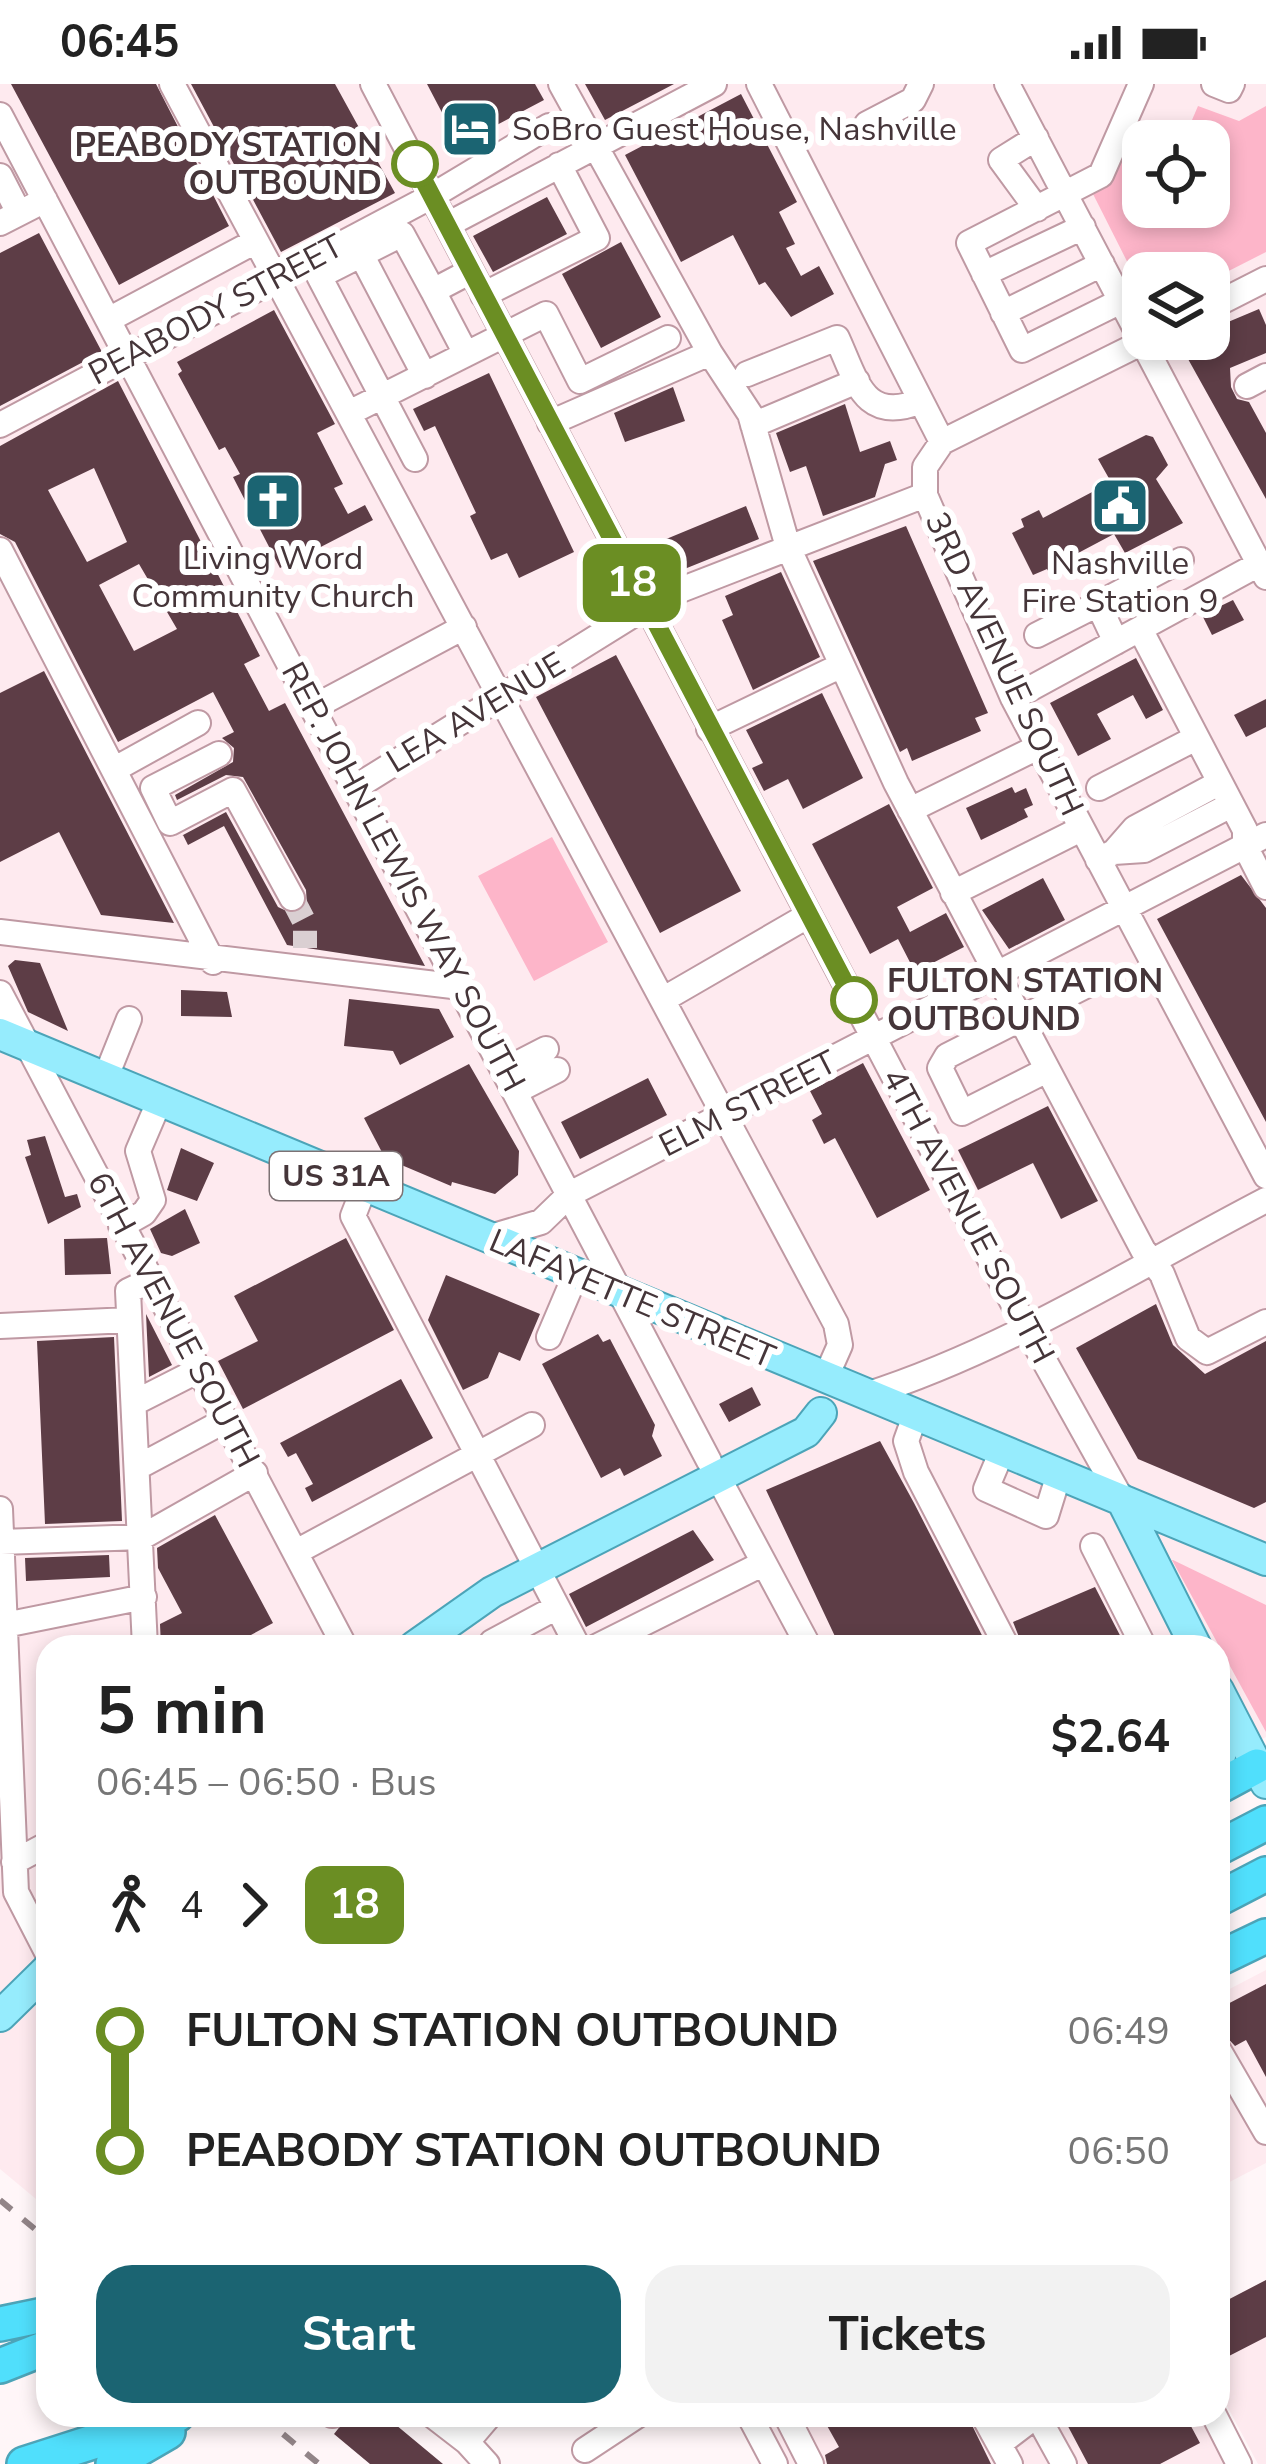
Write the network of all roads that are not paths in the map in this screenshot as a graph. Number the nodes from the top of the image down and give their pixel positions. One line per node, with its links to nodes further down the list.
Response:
1 (172, 84): 27 (street)
2 (373, 84): 20 (street, 4TH AVENUE SOUTH)
3 (561, 84): 16 (street)
4 (714, 84): 11 (street)
5 (760, 84): 51 (street)
6 (921, 84): 13 (street)
7 (1007, 84): 15 (street)
8 (1141, 84): 19 (street)
9 (1214, 84): 10 (street)
10 (1232, 84)
11 (679, 92): 16 (street)
12 (0, 115): 21 (street, REP. JOHN LEWIS WAY SOUTH)
13 (867, 124)
14 (549, 126): 20 (street, PEABODY STREET)
15 (1036, 138): 19 (street); 22 (street)
16 (595, 146): 17 (street); 42 (street)
17 (559, 165): 24 (street); 35 (street)
18 (0, 176): 23 (street)
19 (1066, 195): 22 (street); 25 (street)
20 (432, 196): 24 (street, 4TH AVENUE SOUTH); 26 (street, PEABODY STREET)
21 (45, 200): 23 (street); 39 (street, REP. JOHN LEWIS WAY SOUTH)
22 (1037, 209): 31 (street)
23 (9, 218)
24 (447, 225): 30 (street, 4TH AVENUE SOUTH)
25 (1083, 227): 29 (street); 31 (street)
26 (382, 234): 28 (street); 32 (street, PEABODY STREET); 34 (street)
27 (256, 241): 32 (street); 39 (street)
28 (362, 256): 48 (street); 50 (street)
29 (1102, 264): 37 (street); 38 (street)
30 (471, 271): 34 (street); 35 (street, 4TH AVENUE SOUTH)
31 (984, 274): 38 (street)
32 (276, 278): 45 (street, PEABODY STREET); 52 (street)
33 (1265, 281): 36 (street)
34 (433, 291): 44 (street)
35 (483, 295): 40 (street, 4TH AVENUE SOUTH)
36 (1230, 298)
37 (1121, 301): 38 (street)
38 (1003, 313)
39 (108, 320): 45 (street, REP. JOHN LEWIS WAY SOUTH)
40 (504, 335): 41 (street); 44 (street); 53 (street, 4TH AVENUE SOUTH)
41 (668, 338)
42 (710, 353): 53 (street); 54 (street)
43 (1122, 353): 56 (street)
44 (466, 354): 48 (street)
45 (128, 356): 55 (street, PEABODY STREET); 72 (street, REP. JOHN LEWIS WAY SOUTH)
46 (1156, 360): 62 (street)
47 (747, 374): 49 (street)
48 (425, 376): 50 (street)
49 (856, 381): 51 (street); 54 (street)
50 (383, 396): 52 (street); 57 (street)
51 (922, 401): 56 (street)
52 (349, 413): 65 (street)
53 (550, 423): 64 (street, 4TH AVENUE SOUTH)
54 (753, 424): 59 (street)
55 (0, 425)
56 (942, 442): 58 (street, 3RD AVENUE SOUTH)
57 (415, 459)
58 (925, 495): 59 (street, LEA AVENUE); 71 (street, 3RD AVENUE SOUTH)
59 (788, 547): 64 (street, LEA AVENUE); 69 (street)
60 (0, 550): 78 (street)
61 (1181, 560): 63 (street)
62 (1262, 571): 66 (street)
63 (1099, 604): 67 (street); 68 (street)
64 (645, 608): 70 (street, LEA AVENUE); 74 (street, 4TH AVENUE SOUTH)
65 (464, 627): 70 (street); 72 (street)
66 (1140, 629): 68 (street); 75 (street)
67 (1036, 635)
68 (1116, 642): 71 (street)
69 (842, 665): 74 (street); 82 (street)
70 (501, 698): 79 (street, LEA AVENUE); 97 (street)
71 (1012, 698): 76 (street, 3RD AVENUE SOUTH)
72 (314, 706): 79 (street, REP. JOHN LEWIS WAY SOUTH)
73 (198, 723): 78 (street)
74 (709, 729): 90 (street, 4TH AVENUE SOUTH)
75 (1196, 738): 80 (street); 81 (street)
76 (1038, 747): 82 (street); 83 (street, 3RD AVENUE SOUTH)
77 (219, 754): 88 (street)
78 (115, 769): 92 (street)
79 (356, 787): 95 (street, REP. JOHN LEWIS WAY SOUTH)
80 (1099, 788)
81 (1225, 794): 84 (street); 85 (street)
82 (910, 810): 87 (street)
83 (1082, 829): 85 (street, 3RD AVENUE SOUTH); 87 (street)
84 (1255, 841): 86 (street); 89 (street, ELM STREET)
85 (1106, 856): 89 (street, 3RD AVENUE SOUTH)
86 (1266, 887)
87 (953, 893): 93 (street)
88 (292, 898)
89 (1124, 910): 93 (street, ELM STREET); 111 (street, 3RD AVENUE SOUTH)
90 (809, 915): 97 (street); 101 (street, 4TH AVENUE SOUTH)
91 (0, 932): 92 (street)
92 (213, 962): 95 (street)
93 (997, 976): 98 (street); 101 (street, ELM STREET)
94 (1101, 978): 98 (street)
95 (461, 988): 106 (street, REP. JOHN LEWIS WAY SOUTH)
96 (0, 993): 102 (street, 6TH AVENUE SOUTH)
97 (664, 999): 109 (street)
98 (1019, 1018): 104 (street); 108 (street)
99 (129, 1019): 105 (street)
100 (0, 1034): 102 (main road, LAFAYETTE STREET / US 31A)
101 (874, 1039): 109 (street, ELM STREET); 110 (street, 4TH AVENUE SOUTH)
102 (30, 1048): 105 (main road, LAFAYETTE STREET / US 31A); 115 (street, 6TH AVENUE SOUTH)
103 (552, 1059): 106 (street)
104 (1047, 1070): 108 (street); 117 (street)
105 (105, 1079): 107 (main road, LAFAYETTE STREET / US 31A)
106 (510, 1080): 113 (street, REP. JOHN LEWIS WAY SOUTH)
107 (159, 1102): 112 (main road, LAFAYETTE STREET / US 31A); 115 (street)
108 (962, 1113): 110 (street)
109 (726, 1115): 113 (street, ELM STREET); 127 (street)
110 (924, 1133): 124 (street, 4TH AVENUE SOUTH)
111 (1266, 1176)
112 (364, 1188): 116 (main road, LAFAYETTE STREET / US 31A); 134 (street)
113 (570, 1194): 116 (street, ELM STREET); 120 (street, REP. JOHN LEWIS WAY SOUTH)
114 (1266, 1200): 117 (street)
115 (122, 1226): 119 (street, 6TH AVENUE SOUTH)
116 (487, 1238): 118 (main road, LAFAYETTE STREET / US 31A)
117 (1150, 1262): 122 (street); 124 (street)
118 (575, 1276): 120 (main road, LAFAYETTE STREET / US 31A); 125 (street)
119 (151, 1280): 121 (street); 126 (street, 6TH AVENUE SOUTH)
120 (623, 1295): 127 (main road, LAFAYETTE STREET / US 31A); 136 (street, REP. JOHN LEWIS WAY SOUTH)
121 (129, 1321): 123 (street); 129 (street)
122 (1266, 1322)
123 (0, 1326)
124 (1026, 1328): 128 (street); 139 (street, 4TH AVENUE SOUTH)
125 (549, 1337)
126 (199, 1370): 129 (street); 131 (street, 6TH AVENUE SOUTH)
127 (825, 1379): 128 (main road, LAFAYETTE STREET / US 31A)
128 (866, 1395): 130 (main road, LAFAYETTE STREET / US 31A); 136 (main road)
129 (134, 1403): 135 (street)
130 (915, 1416): 133 (main road, LAFAYETTE STREET / US 31A); 160 (street)
131 (226, 1420): 135 (street); 137 (street, 6TH AVENUE SOUTH)
132 (532, 1426): 134 (street)
133 (1002, 1451): 138 (main road, LAFAYETTE STREET / US 31A); 138 (street)
134 (477, 1455): 144 (street); 147 (street)
135 (137, 1467): 141 (street)
136 (714, 1470): 146 (street, REP. JOHN LEWIS WAY SOUTH); 147 (main road)
137 (255, 1473): 141 (street); 144 (street, 6TH AVENUE SOUTH)
138 (1059, 1474): 139 (main road, LAFAYETTE STREET / US 31A)
139 (1122, 1500): 145 (main road, LAFAYETTE STREET / US 31A); 162 (main road, 4TH AVENUE SOUTH)
140 (0, 1509): 142 (street)
141 (142, 1537): 142 (street); 148 (street)
142 (1, 1542): 151 (street)
143 (1093, 1546): 161 (street)
144 (296, 1552): 153 (street, 6TH AVENUE SOUTH)
145 (1266, 1560)
146 (764, 1563): 158 (street); 159 (street, REP. JOHN LEWIS WAY SOUTH)
147 (537, 1568): 149 (main road); 150 (street)
148 (144, 1597): 151 (street); 152 (street)
149 (469, 1606): 154 (main road); 155 (street)
150 (557, 1607): 156 (street); 157 (street)
151 (2, 1626): 164 (street)
152 (145, 1635)
153 (339, 1635)
154 (431, 1635)
155 (485, 1635)
156 (508, 1635)
157 (572, 1635)
158 (620, 1635)
159 (803, 1635)
160 (1001, 1635)
161 (1138, 1635)
162 (1190, 1635)
163 (1230, 1712): 165 (main road)
164 (4, 1765): 168 (street)
165 (1263, 1770): 166 (highway)
166 (1230, 1782)
167 (36, 1850): 168 (street)
168 (14, 1862): 170 (street)
169 (1265, 1874): 171 (highway)
170 (8, 1892): 172 (street)
171 (1230, 1893)
172 (36, 1935)
173 (36, 1982): 174 (main road)
174 (0, 2016)
175 (1230, 2065): 176 (street)
176 (1259, 2105): 177 (street)
177 (1266, 2132)
178 (36, 2316): 179 (highway)
179 (3, 2323)
180 (36, 2352): 181 (highway)
181 (0, 2366)
182 (157, 2427): 193 (highway)
183 (166, 2427): 193 (highway)
184 (447, 2427): 194 (street)
185 (480, 2427): 194 (street)
186 (620, 2427): 195 (street)
187 (755, 2427): 200 (street)
188 (792, 2427): 201 (street)
189 (990, 2427): 196 (street)
190 (1028, 2427): 196 (street)
191 (1043, 2427): 202 (street)
192 (1220, 2427): 203 (street)
193 (142, 2436): 197 (highway); 198 (highway)
194 (467, 2443): 199 (street)
195 (585, 2450)
196 (1005, 2454)
197 (24, 2464)
198 (113, 2464)
199 (487, 2464)
200 (775, 2464)
201 (812, 2464)
202 (1064, 2464)
203 (1240, 2464)

